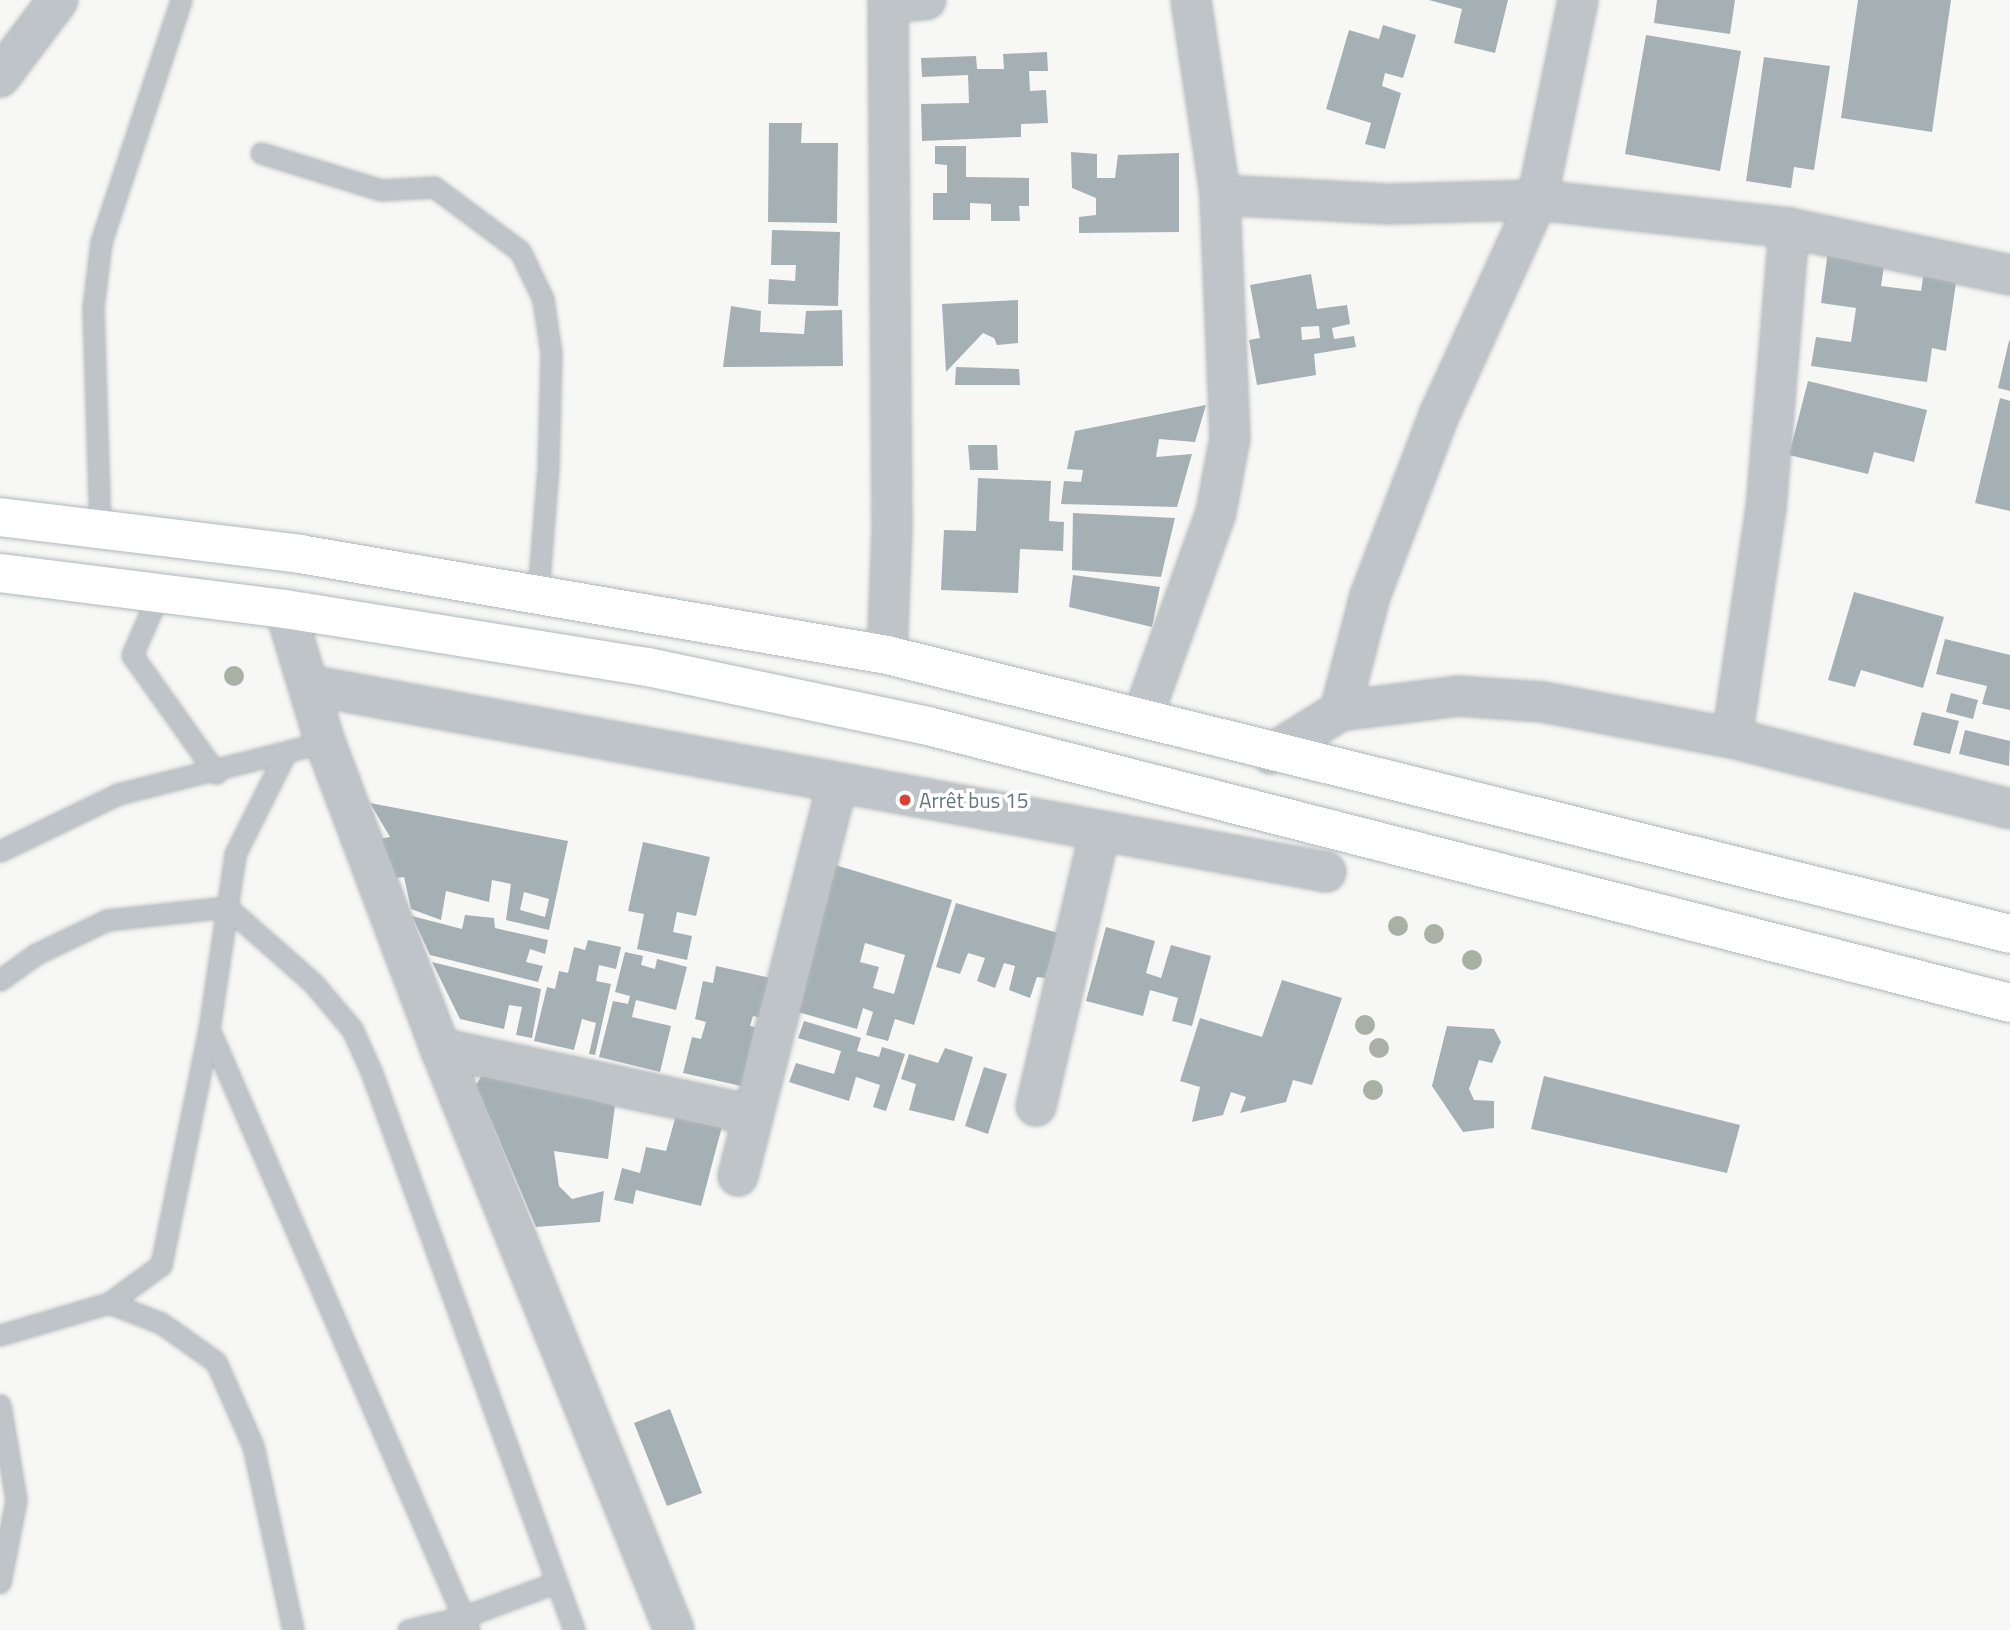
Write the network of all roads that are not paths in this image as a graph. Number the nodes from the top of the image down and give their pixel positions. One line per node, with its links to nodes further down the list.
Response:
1 (58, 0): 7 (street)
2 (181, 0): 14 (lane)
3 (926, 0): 6 (street)
4 (1191, 0): 9 (street)
5 (1578, 0): 10 (street)
6 (888, 2): 19 (street)
7 (0, 76)
8 (261, 153): 17 (lane)
9 (1220, 195): 10 (street); 22 (street)
10 (1537, 200): 11 (street); 21 (street)
11 (1788, 228): 12 (street); 23 (street)
12 (2010, 275)
13 (0, 517): 14 (highway)
14 (100, 531): 17 (highway)
15 (0, 573): 16 (highway)
16 (160, 591): 18 (highway); 27 (lane)
17 (538, 593): 19 (highway)
18 (285, 609): 20 (street); 36 (highway)
19 (887, 656): 22 (highway)
20 (308, 685): 24 (street); 28 (street)
21 (1340, 711): 23 (street); 26 (street)
22 (1142, 718): 26 (highway)
23 (1732, 738): 29 (street)
24 (325, 742): 25 (lane); 38 (street)
25 (285, 754): 27 (lane); 33 (lane)
26 (1271, 754): 34 (highway)
27 (216, 773): 31 (lane)
28 (837, 784): 30 (street); 40 (street)
29 (2010, 809)
30 (1100, 831): 32 (street); 39 (street)
31 (0, 851)
32 (1326, 872)
33 (227, 908): 35 (lane); 37 (lane); 46 (lane)
34 (2010, 934)
35 (0, 980)
36 (2010, 1003)
37 (209, 1029): 42 (lane); 47 (lane)
38 (440, 1048): 40 (street); 51 (street)
39 (1036, 1106)
40 (753, 1115): 41 (street)
41 (737, 1176)
42 (109, 1303): 43 (lane); 48 (lane)
43 (0, 1335)
44 (0, 1405): 45 (lane)
45 (0, 1582)
46 (554, 1583): 47 (lane); 50 (lane)
47 (466, 1624): 49 (lane)
48 (293, 1630)
49 (408, 1630)
50 (574, 1630)
51 (674, 1630)

